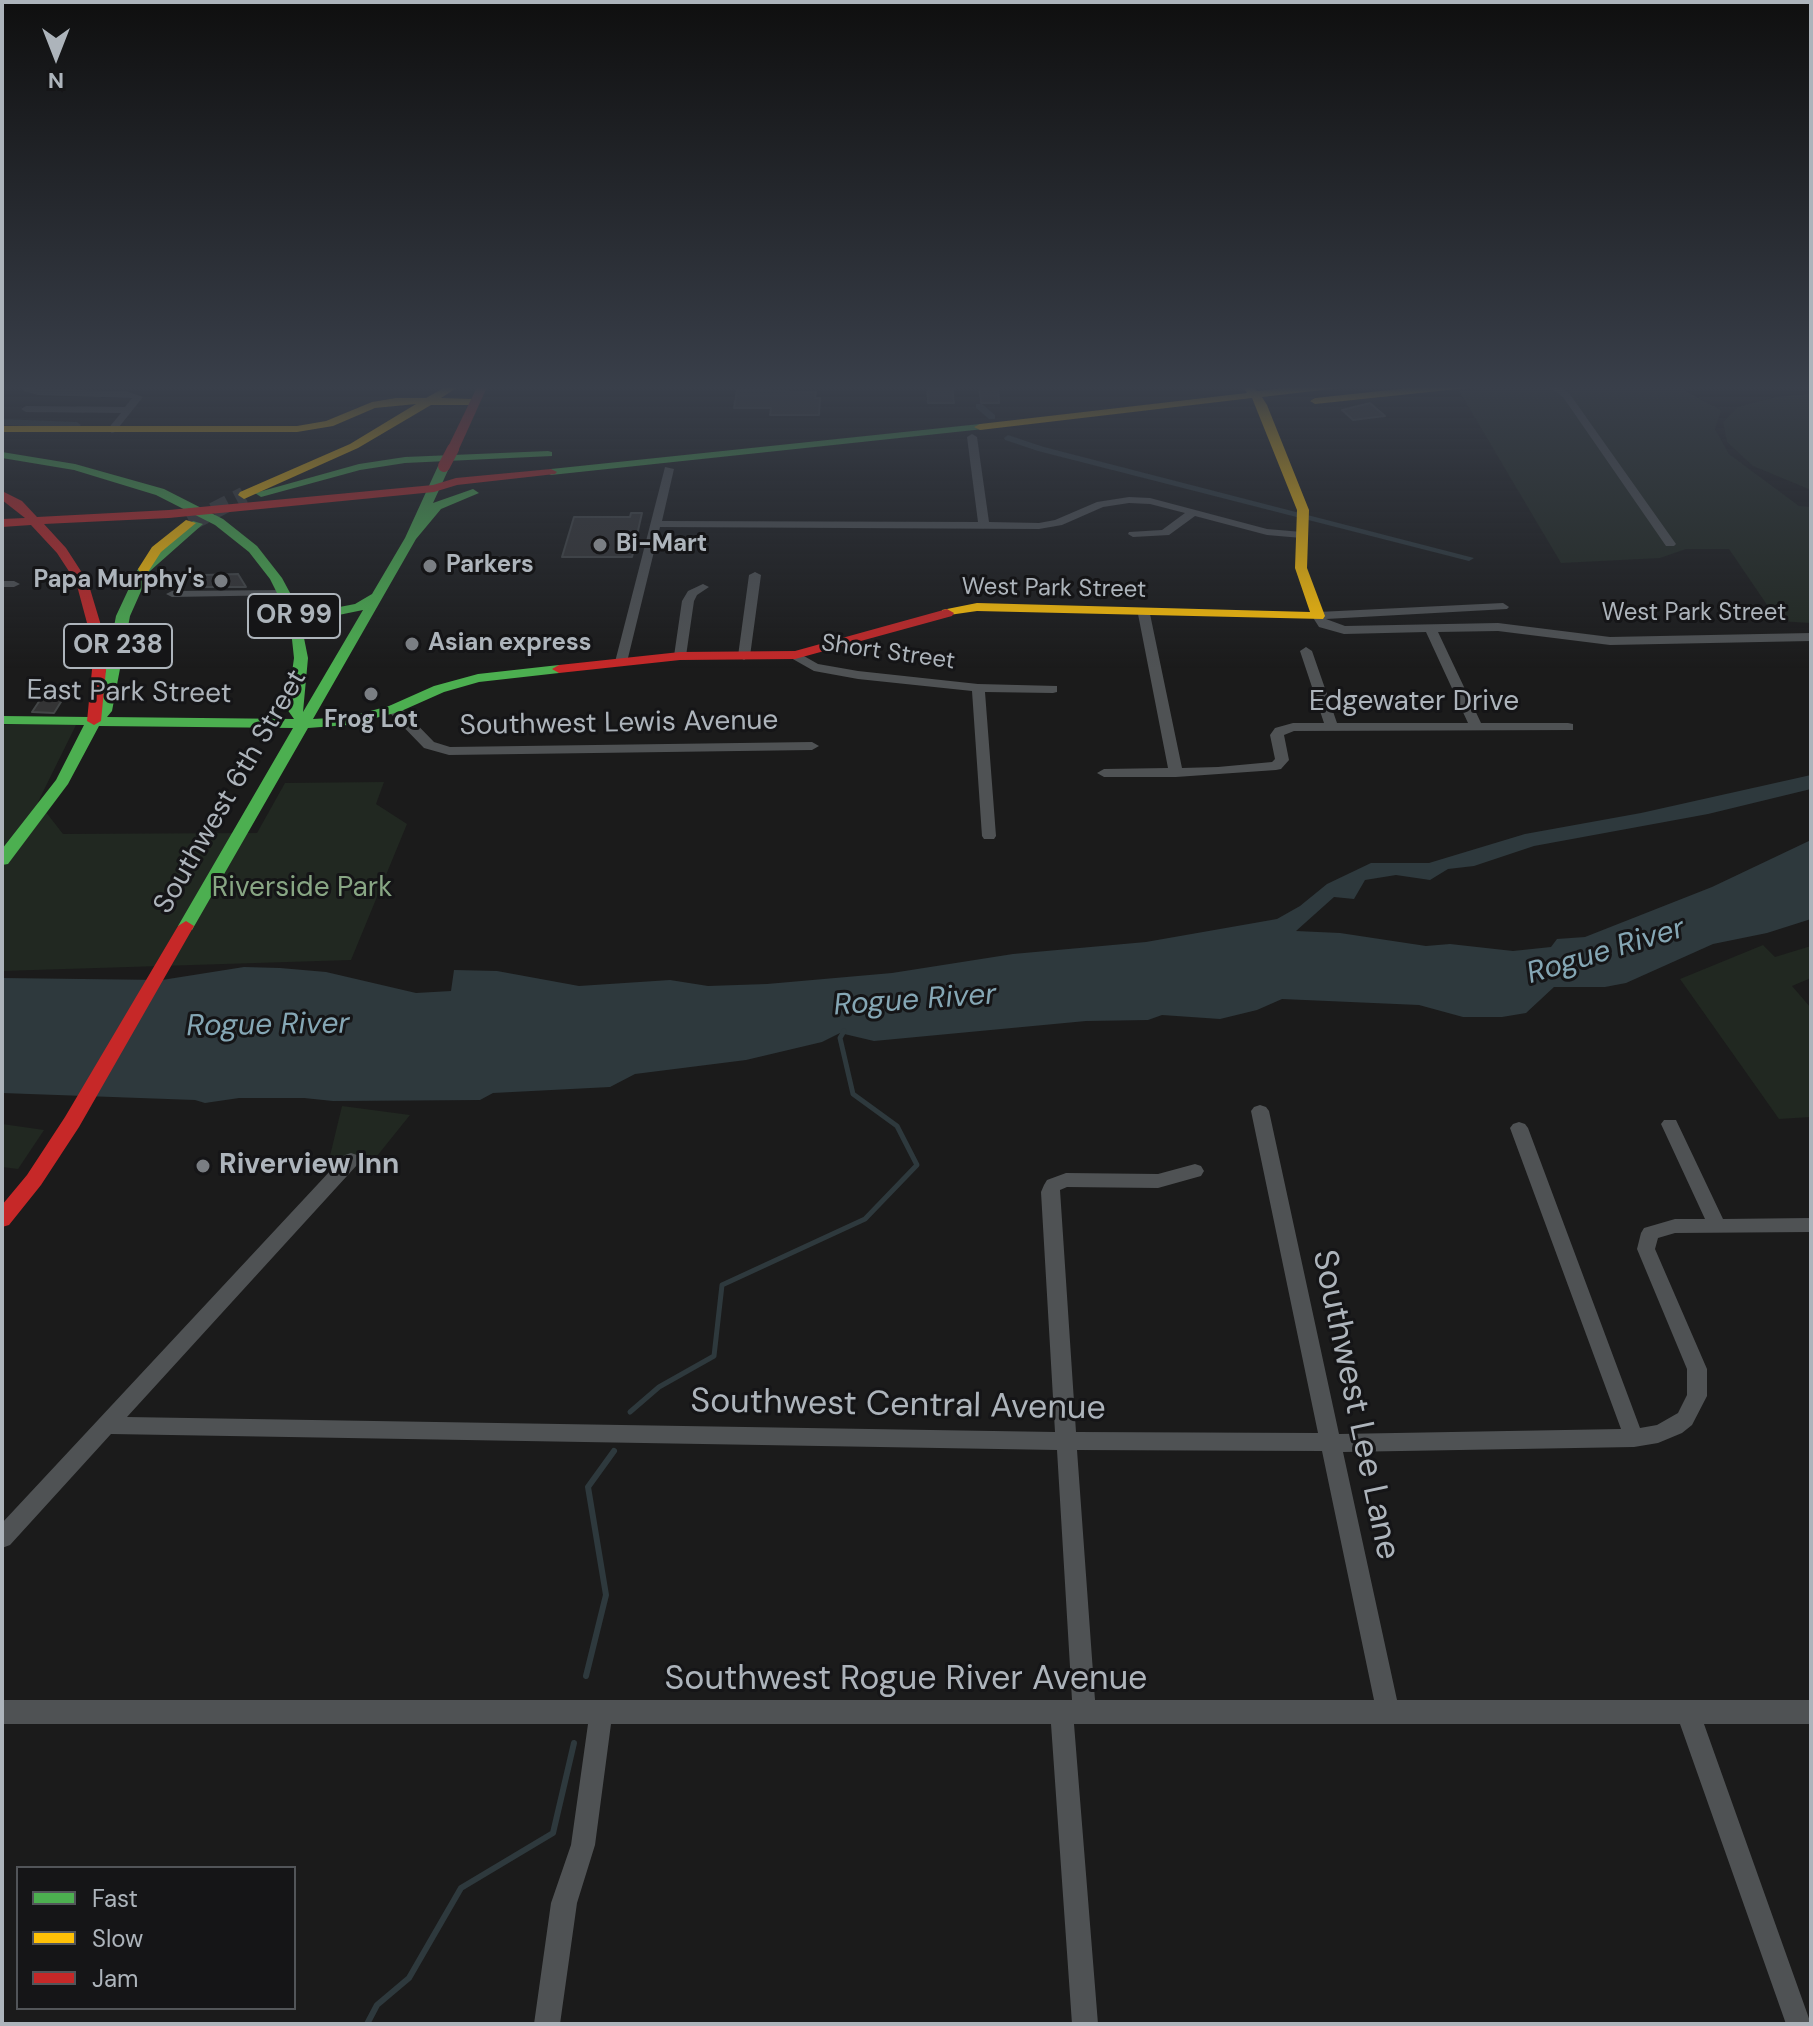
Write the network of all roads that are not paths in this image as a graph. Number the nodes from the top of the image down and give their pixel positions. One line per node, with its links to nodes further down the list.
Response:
1 (122, 480): 16 (main road, OR 99)
2 (289, 480): 13 (main road)
3 (306, 480): 13 (main road)
4 (438, 480): 12 (main road, Southwest 6th Street)
5 (480, 480): 12 (main road)
6 (569, 480): 11 (main road)
7 (666, 480): 19 (street)
8 (978, 480): 20 (street)
9 (1291, 480): 23 (main road)
10 (1627, 480): 25 (street)
11 (546, 482): 12 (main road); 24 (main road)
12 (434, 488): 13 (main road); 24 (main road, Southwest 6th Street)
13 (250, 500): 16 (main road); 21 (main road)
14 (4, 501): 17 (main road)
15 (1192, 513): 20 (street); 22 (street); 23 (street)
16 (195, 520): 17 (main road); 21 (main road, OR 99); 45 (main road, OR 238)
17 (34, 521): 18 (main road); 45 (main road)
18 (2, 523)
19 (655, 524): 20 (street); 40 (street)
20 (984, 526)
21 (226, 528): 30 (main road, OR 99)
22 (1133, 534)
23 (1302, 535): 33 (main road)
24 (411, 538): 29 (main road, Southwest 6th Street)
25 (1670, 544)
26 (755, 575): 39 (street)
27 (703, 587): 38 (street)
28 (172, 594): 30 (street)
29 (378, 596): 30 (main road); 46 (main road, Southwest 6th Street)
30 (288, 600): 46 (main road, OR 99)
31 (1503, 607): 33 (street)
32 (1144, 614): 33 (main road, West Park Street); 37 (main road, West Park Street); 52 (street)
33 (1318, 616): 34 (street, West Park Street)
34 (1430, 627): 35 (street, West Park Street); 48 (street)
35 (1811, 637)
36 (1306, 651): 47 (street)
37 (795, 655): 39 (main road, West Park Street); 41 (street, Short Street)
38 (680, 656): 39 (main road, West Park Street); 40 (main road, West Park Street)
39 (744, 656)
40 (621, 662): 43 (main road, West Park Street)
41 (978, 688): 42 (street, Short Street); 53 (street, Short Street)
42 (1053, 689)
43 (394, 709): 46 (main road, West Park Street); 50 (street, Southwest Lewis Avenue)
44 (2, 720): 45 (main road, East Park Street)
45 (94, 721): 46 (main road, East Park Street); 54 (main road)
46 (304, 724): 60 (main road, Southwest 6th Street)
47 (1332, 727): 48 (street, Edgewater Drive); 52 (street, Edgewater Drive)
48 (1476, 727): 49 (street, Edgewater Drive)
49 (1568, 727)
50 (812, 746)
51 (1104, 773): 52 (street, Edgewater Drive)
52 (1176, 773)
53 (989, 836)
54 (2, 860)
55 (1260, 1111): 66 (street, Southwest Lee Lane)
56 (1670, 1124): 61 (street)
57 (1519, 1128): 64 (street)
58 (351, 1160): 63 (street)
59 (1195, 1171): 65 (street)
60 (2, 1219)
61 (1717, 1225): 62 (street); 64 (street, Southwest Central Avenue)
62 (1811, 1225)
63 (106, 1425): 65 (street, Southwest Central Avenue); 67 (street)
64 (1634, 1438): 66 (street, Southwest Central Avenue)
65 (1065, 1441): 66 (street, Southwest Central Avenue); 71 (street)
66 (1329, 1443): 72 (street, Southwest Lee Lane)
67 (2, 1538)
68 (2, 1712): 73 (street, Southwest Rogue River Avenue)
69 (1688, 1712): 70 (street, Southwest Rogue River Avenue); 72 (street, Southwest Rogue River Avenue); 76 (street)
70 (1811, 1712)
71 (1073, 1713): 72 (street, Southwest Rogue River Avenue); 73 (street, Southwest Rogue River Avenue); 75 (street)
72 (1388, 1713)
73 (601, 1714): 74 (street)
74 (547, 2024)
75 (1085, 2024)
76 (1799, 2024)

